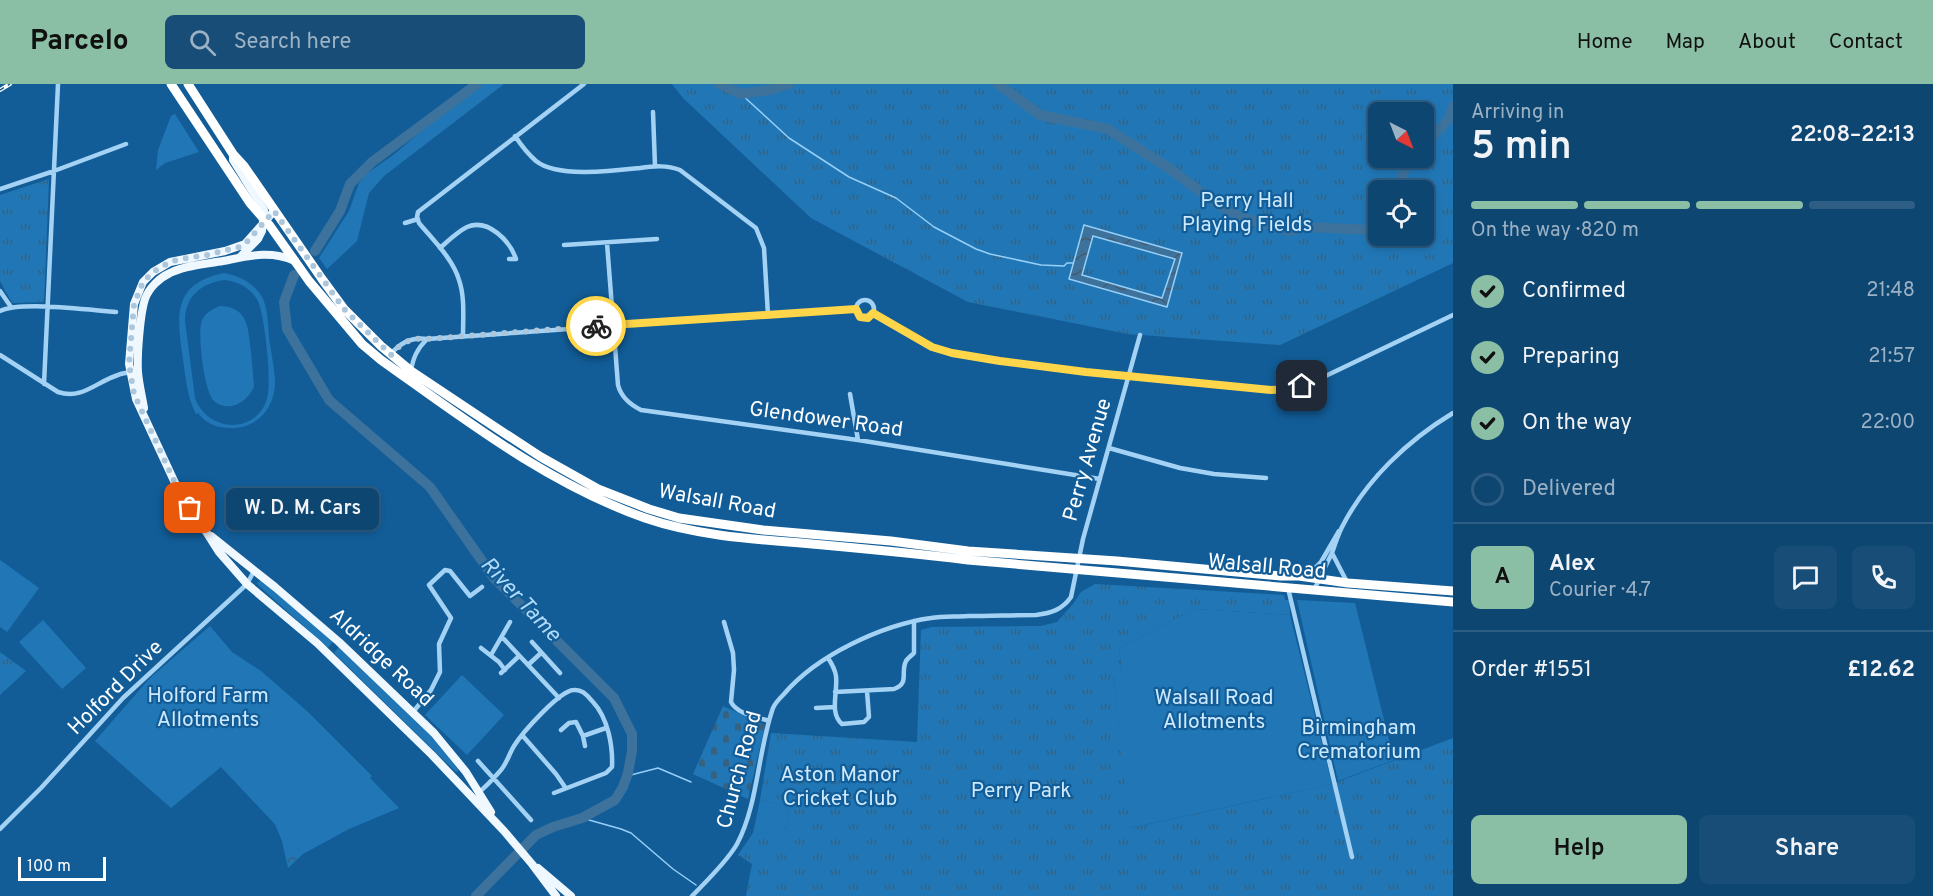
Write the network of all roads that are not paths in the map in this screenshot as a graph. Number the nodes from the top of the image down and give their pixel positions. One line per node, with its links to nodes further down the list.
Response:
1 (58, 84): 10 (street)
2 (171, 84): 15 (highway, Walsall Road)
3 (584, 84): 6 (street)
4 (189, 86): 8 (highway, Walsall Road)
5 (652, 112): 9 (street)
6 (515, 136): 9 (street); 14 (street)
7 (126, 144): 10 (street)
8 (233, 154): 12 (highway, Walsall Road); 15 (main road, Walsall Road)
9 (655, 166): 32 (street)
10 (54, 171): 11 (street); 27 (street)
11 (0, 189)
12 (274, 211): 15 (main road, Aldridge Road); 41 (highway, Walsall Road)
13 (484, 218): 17 (street)
14 (418, 219): 16 (street); 21 (street)
15 (263, 222): 22 (main road); 24 (highway, Walsall Road); 43 (main road, Aldridge Road)
16 (405, 223)
17 (484, 226): 21 (street); 23 (street)
18 (657, 239): 19 (street)
19 (608, 243): 20 (street); 34 (street, Glendower Road)
20 (564, 245)
21 (440, 248): 36 (street)
22 (240, 257): 24 (main road); 43 (main road, Aldridge Road)
23 (509, 260)
24 (295, 261): 47 (highway, Walsall Road)
25 (0, 291): 26 (street)
26 (11, 307): 27 (street); 29 (street)
27 (48, 308): 30 (street); 45 (street)
28 (856, 309): 31 (street); 31 (street); 32 (street)
29 (0, 311)
30 (116, 312)
31 (873, 313): 44 (street)
32 (768, 315): 34 (street)
33 (1453, 315): 44 (street)
34 (613, 325): 36 (street); 49 (street, Glendower Road)
35 (1140, 335): 44 (street, Perry Avenue)
36 (463, 336): 37 (street)
37 (427, 339): 38 (street); 39 (street)
38 (408, 341): 39 (street); 41 (street)
39 (416, 352): 42 (street)
40 (0, 355): 45 (street)
41 (391, 355): 42 (highway, Walsall Road); 47 (street, Walsall Road)
42 (411, 371): 56 (highway, Walsall Road)
43 (134, 372): 45 (street); 54 (main road, Aldridge Road)
44 (1130, 375): 50 (street, Perry Avenue)
45 (44, 384)
46 (850, 394): 49 (street)
47 (436, 399): 57 (highway, Walsall Road)
48 (1453, 413): 53 (street)
49 (858, 440): 52 (street, Glendower Road)
50 (1109, 448): 51 (street); 52 (street, Perry Avenue)
51 (1266, 478)
52 (1100, 479): 56 (street, Perry Avenue)
53 (1341, 529): 55 (street); 60 (street)
54 (209, 534): 58 (main road, Aldridge Road); 63 (main road, Aldridge Road)
55 (1332, 553): 61 (street); 62 (street)
56 (1079, 559): 57 (street); 59 (highway, Walsall Road)
57 (1077, 569): 65 (highway, Walsall Road); 70 (street, Church Road)
58 (255, 570): 63 (street, Holford Drive); 86 (main road, Aldridge Road)
59 (1281, 576): 60 (highway, Walsall Road); 65 (highway)
60 (1305, 577): 61 (highway, Walsall Road)
61 (1319, 579): 62 (highway, Walsall Road); 66 (street)
62 (1348, 583): 67 (highway, Walsall Road)
63 (248, 584): 96 (main road, Aldridge Road); 101 (street, Holford Drive)
64 (482, 586): 86 (street)
65 (1288, 588): 66 (highway, Walsall Road); 103 (street)
66 (1314, 590): 68 (highway, Walsall Road)
67 (1453, 591)
68 (1453, 602)
69 (724, 621): 87 (street)
70 (914, 621): 78 (street, Church Road); 81 (street)
71 (510, 622): 72 (street)
72 (502, 637): 76 (street); 77 (street)
73 (532, 642): 75 (street)
74 (481, 648): 76 (street)
75 (541, 653): 79 (street); 80 (street)
76 (491, 655): 77 (street)
77 (519, 656): 79 (street)
78 (828, 658): 82 (street); 87 (street, Church Road)
79 (528, 665): 83 (street)
80 (560, 674)
81 (867, 691): 82 (street); 84 (street)
82 (836, 692): 84 (street)
83 (559, 698): 88 (street); 90 (street)
84 (835, 707): 85 (street)
85 (816, 708)
86 (412, 712): 94 (main road, Aldridge Road)
87 (769, 721): 107 (street, Church Road)
88 (606, 728): 91 (street); 97 (street)
89 (561, 730): 91 (street)
90 (522, 735): 95 (street); 97 (street)
91 (583, 736): 92 (street)
92 (585, 746)
93 (478, 761): 95 (street)
94 (466, 772): 96 (main road); 98 (main road, Aldridge Road)
95 (493, 779): 98 (street); 100 (street)
96 (457, 781): 102 (main road, Aldridge Road)
97 (565, 788): 99 (street)
98 (478, 793): 102 (main road, Aldridge Road)
99 (554, 793)
100 (531, 820)
101 (0, 829)
102 (504, 831): 104 (main road, Aldridge Road)
103 (1352, 857)
104 (532, 864): 105 (main road, Aldridge Road); 106 (main road, Aldridge Road)
105 (555, 896)
106 (571, 896)
107 (692, 896)

